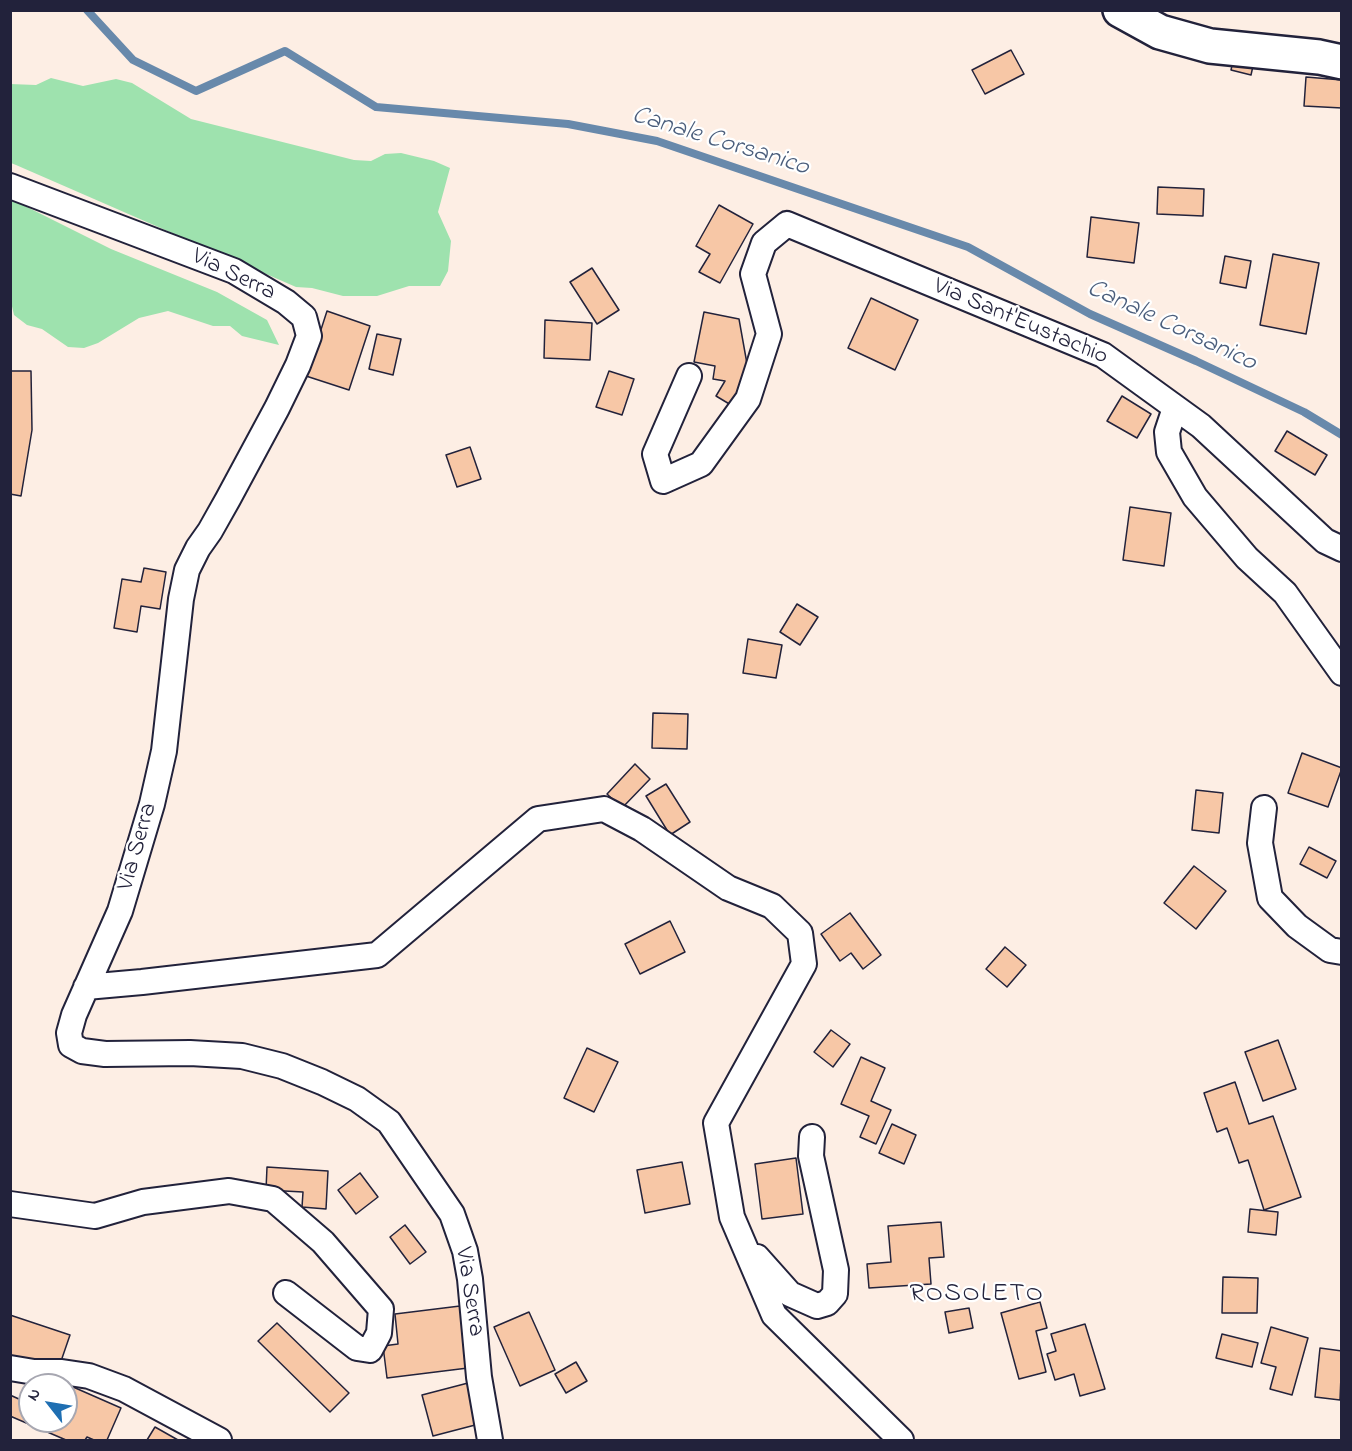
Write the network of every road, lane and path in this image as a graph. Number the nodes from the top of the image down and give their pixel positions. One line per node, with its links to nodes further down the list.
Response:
1 (1120, 10): 2 (street)
2 (1341, 62)
3 (10, 186): 10 (street, Via Serra)
4 (688, 376): 5 (street, Via Sant'Eustachio)
5 (1175, 408): 6 (street, Via Sant'Eustachio); 7 (street)
6 (1341, 549)
7 (1341, 673)
8 (1264, 808): 9 (street)
9 (1341, 952)
10 (86, 987): 13 (street); 17 (street, Via Serra)
11 (812, 1137): 13 (street)
12 (10, 1204): 14 (street)
13 (743, 1242): 18 (street)
14 (286, 1293)
15 (10, 1368): 16 (street)
16 (219, 1440)
17 (490, 1440)
18 (902, 1440)

